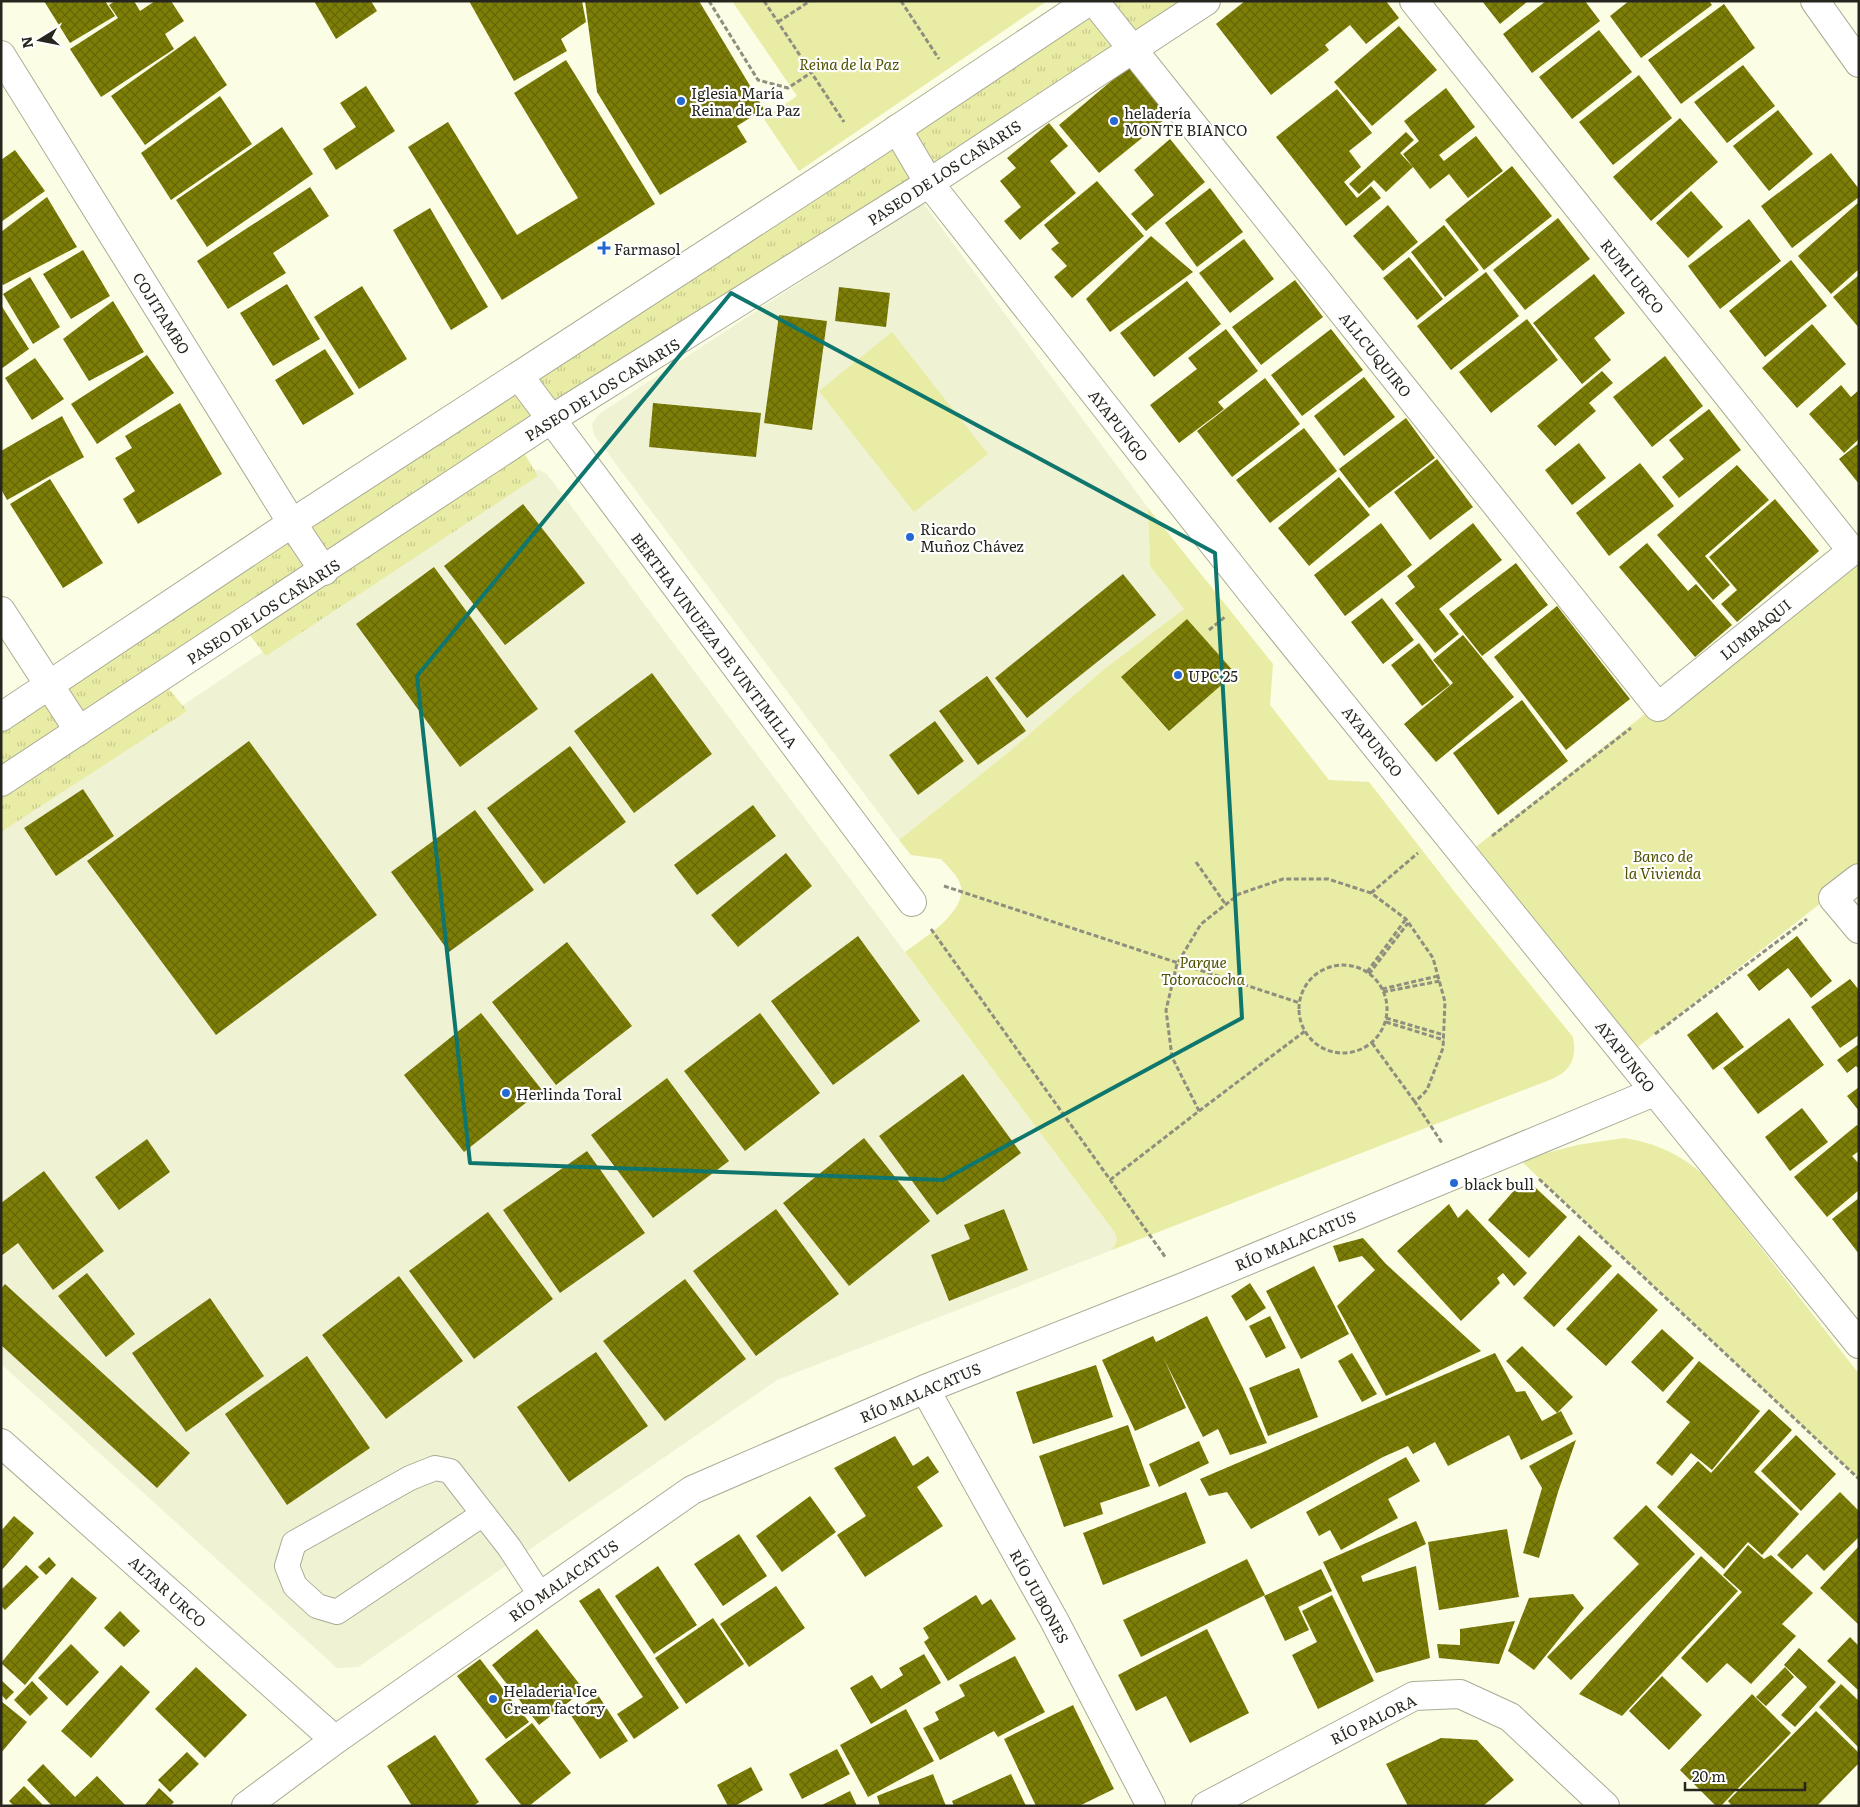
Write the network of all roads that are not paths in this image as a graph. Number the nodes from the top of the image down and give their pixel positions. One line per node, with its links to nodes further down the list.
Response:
1 (1089, 1): 9 (street)
2 (1094, 1): 6 (street, ALLCUQUIRO)
3 (1206, 1): 6 (street, PASEO DE LOS CAÑARIS)
4 (1414, 1): 14 (street, RUMI URCO)
5 (1815, 1): 8 (street)
6 (1133, 50): 10 (street, PASEO DE LOS CAÑARIS); 18 (street, ALLCUQUIRO)
7 (1, 55): 13 (street, COJITAMBO)
8 (1859, 63)
9 (897, 129): 10 (street, AYAPUNGO); 11 (street)
10 (929, 183): 12 (street, PASEO DE LOS CAÑARIS); 25 (street, AYAPUNGO)
11 (519, 376): 12 (street, BERTHA VINUEZA DE VINTIMILLA); 13 (street)
12 (550, 420): 15 (street, PASEO DE LOS CAÑARIS); 23 (street, BERTHA VINUEZA DE VINTIMILLA)
13 (292, 523): 15 (street, COJITAMBO); 17 (street)
14 (1852, 552): 18 (street, LUMBAQUI)
15 (324, 571): 20 (street, PASEO DE LOS CAÑARIS)
16 (1, 611): 17 (street)
17 (50, 685): 19 (street); 20 (street)
18 (1658, 707)
19 (1, 717)
20 (79, 731): 21 (street, PASEO DE LOS CAÑARIS)
21 (1, 782)
22 (1859, 878): 24 (street)
23 (912, 902)
24 (1859, 929)
25 (1654, 1092): 26 (street, AYAPUNGO); 27 (street, RÍO MALACATUS)
26 (1859, 1344)
27 (925, 1389): 30 (street, RÍO MALACATUS); 33 (street, RÍO JUBONES)
28 (1, 1443): 31 (street, ALTAR URCO)
29 (483, 1514): 29 (lane); 30 (lane)
30 (541, 1596): 31 (street, RÍO MALACATUS)
31 (335, 1740): 32 (street, RÍO MALACATUS)
32 (246, 1806)
33 (1151, 1806)
34 (1206, 1806): 35 (street, RÍO PALORA)
35 (1605, 1806)

